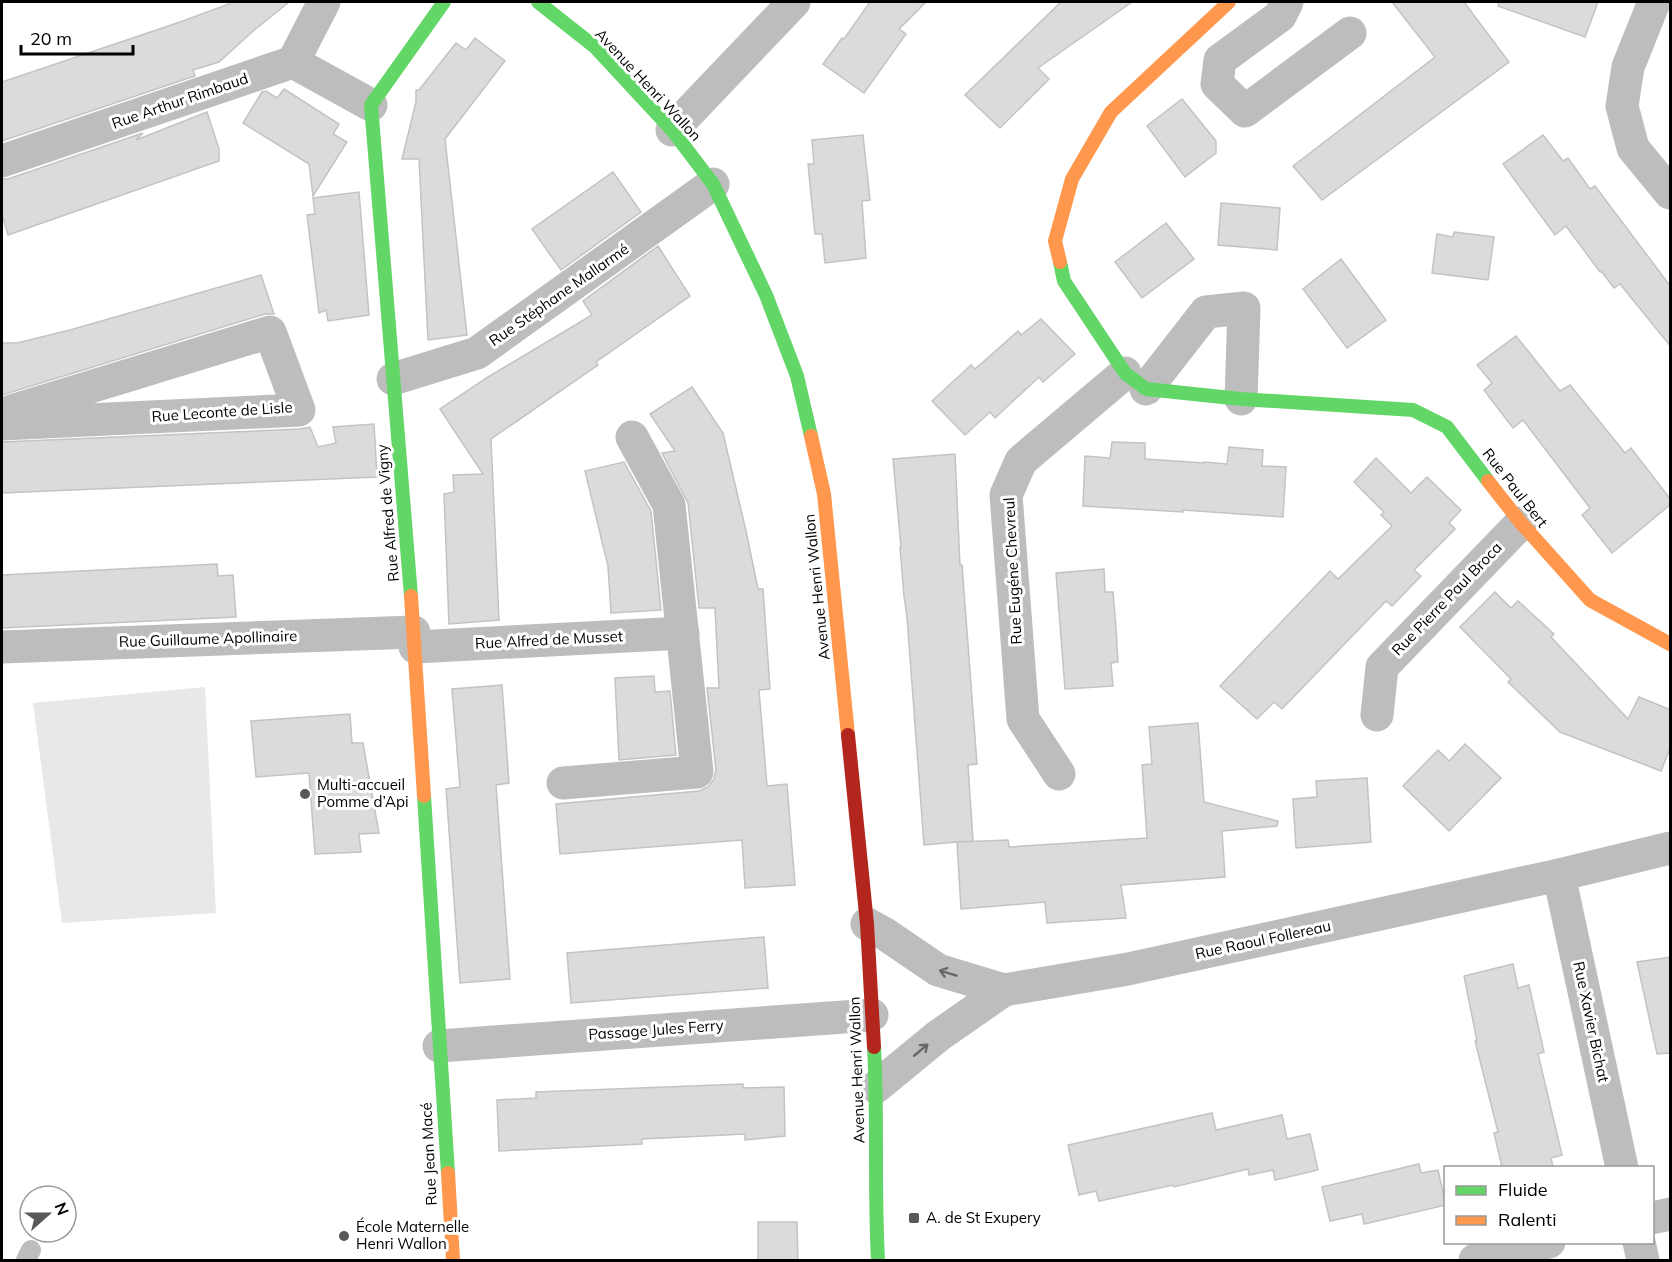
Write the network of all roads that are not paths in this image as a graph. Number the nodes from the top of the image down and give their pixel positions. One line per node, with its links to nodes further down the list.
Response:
1 (324, 2): 9 (street)
2 (444, 2): 10 (street)
3 (538, 2): 11 (street, Avenue Henri Wallon)
4 (794, 2): 11 (street)
5 (1229, 2): 16 (street)
6 (1287, 2): 8 (street)
7 (1654, 2): 14 (street)
8 (1350, 33)
9 (293, 63): 10 (street); 12 (street, Rue Arthur Rimbaud)
10 (371, 105): 15 (street, Rue Alfred de Vigny)
11 (672, 130): 13 (street, Avenue Henri Wallon)
12 (2, 161)
13 (713, 184): 15 (street, Rue Stéphane Mallarmé); 31 (street, Avenue Henri Wallon)
14 (1671, 193)
15 (393, 379): 23 (street, Rue Alfred de Vigny)
16 (1135, 381): 17 (street, Rue Paul Bert); 17 (street, Rue Eugéne Chevreul); 27 (street, Rue Eugéne Chevreul)
17 (1241, 399): 21 (street, Rue Paul Bert)
18 (2, 414): 19 (street, Rue Leconte de Lisle)
19 (2, 424)
20 (632, 437): 22 (street)
21 (1521, 523): 24 (street, Rue Paul Bert); 26 (street, Rue Pierre Paul Broca)
22 (683, 633): 23 (street, Rue Alfred de Musset); 28 (street)
23 (414, 639): 25 (street, Rue Guillaume Apollinaire); 34 (street, Rue Alfred de Vigny)
24 (1671, 644)
25 (2, 646)
26 (1377, 715)
27 (1059, 774)
28 (563, 783)
29 (1671, 848): 30 (street, Rue Raoul Follereau)
30 (1559, 876): 32 (street, Rue Raoul Follereau); 36 (street, Rue Xavier Bichat)
31 (867, 924): 32 (street, Rue Raoul Follereau, one-way to 31); 33 (street, Avenue Henri Wallon)
32 (1004, 990): 35 (street, one-way to 32)
33 (872, 1015): 34 (street, Passage Jules Ferry); 35 (street, Avenue Henri Wallon)
34 (439, 1046): 41 (street, Rue Jean Macé)
35 (876, 1087): 42 (street, Avenue Henri Wallon)
36 (1622, 1166)
37 (1671, 1214): 38 (street)
38 (1654, 1218)
39 (1541, 1244): 43 (street)
40 (1639, 1244): 44 (street)
41 (453, 1260)
42 (878, 1260)
43 (1475, 1260)
44 (1643, 1260)

